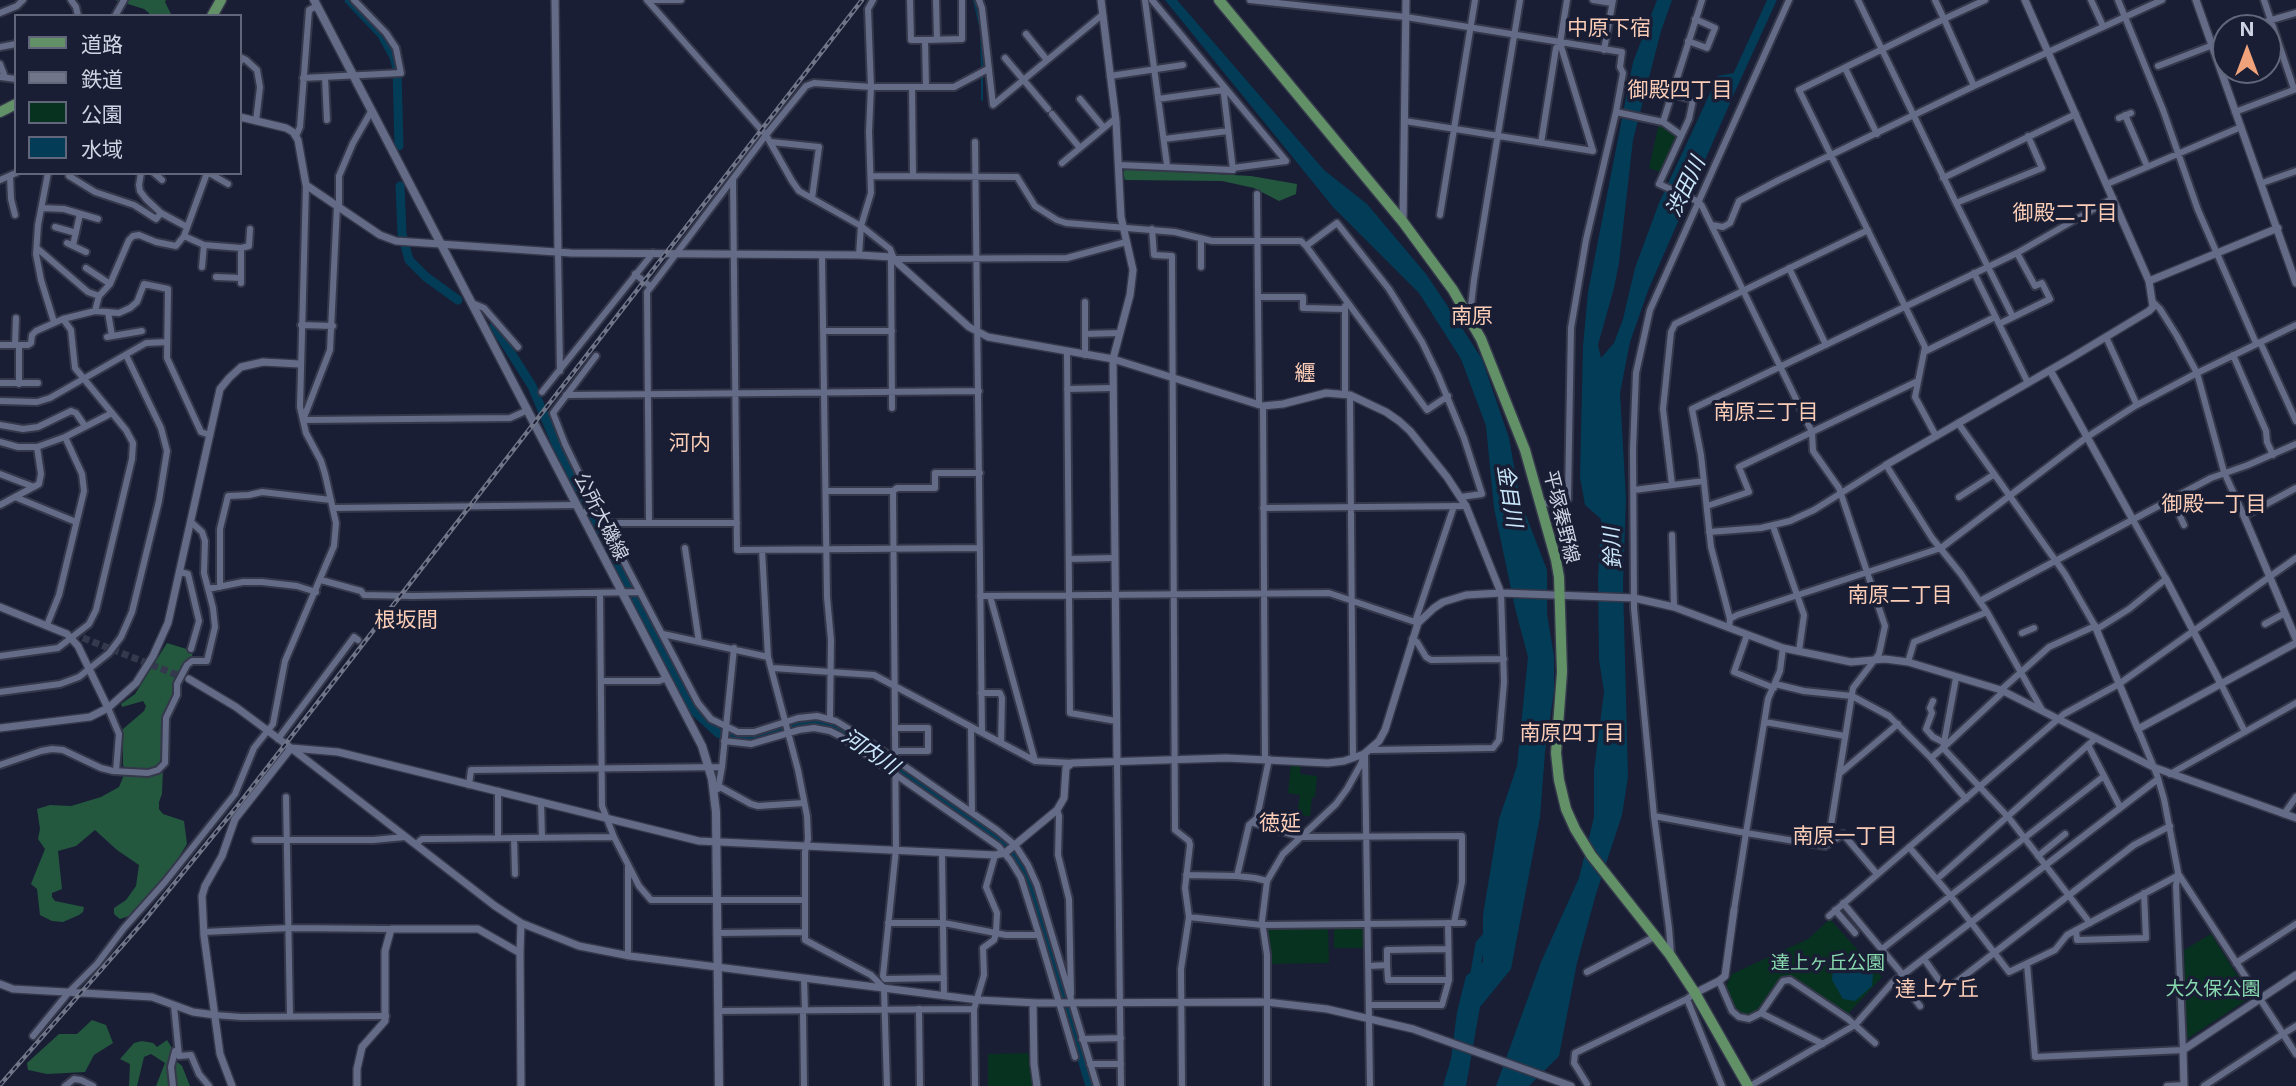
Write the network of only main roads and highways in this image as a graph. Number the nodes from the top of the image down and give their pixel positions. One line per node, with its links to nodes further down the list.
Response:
1 (1219, 0): 4 (main road, 平塚秦野線)
2 (315, 3): 3 (main road, 公所大磯線)
3 (719, 1086)
4 (1749, 1086)

